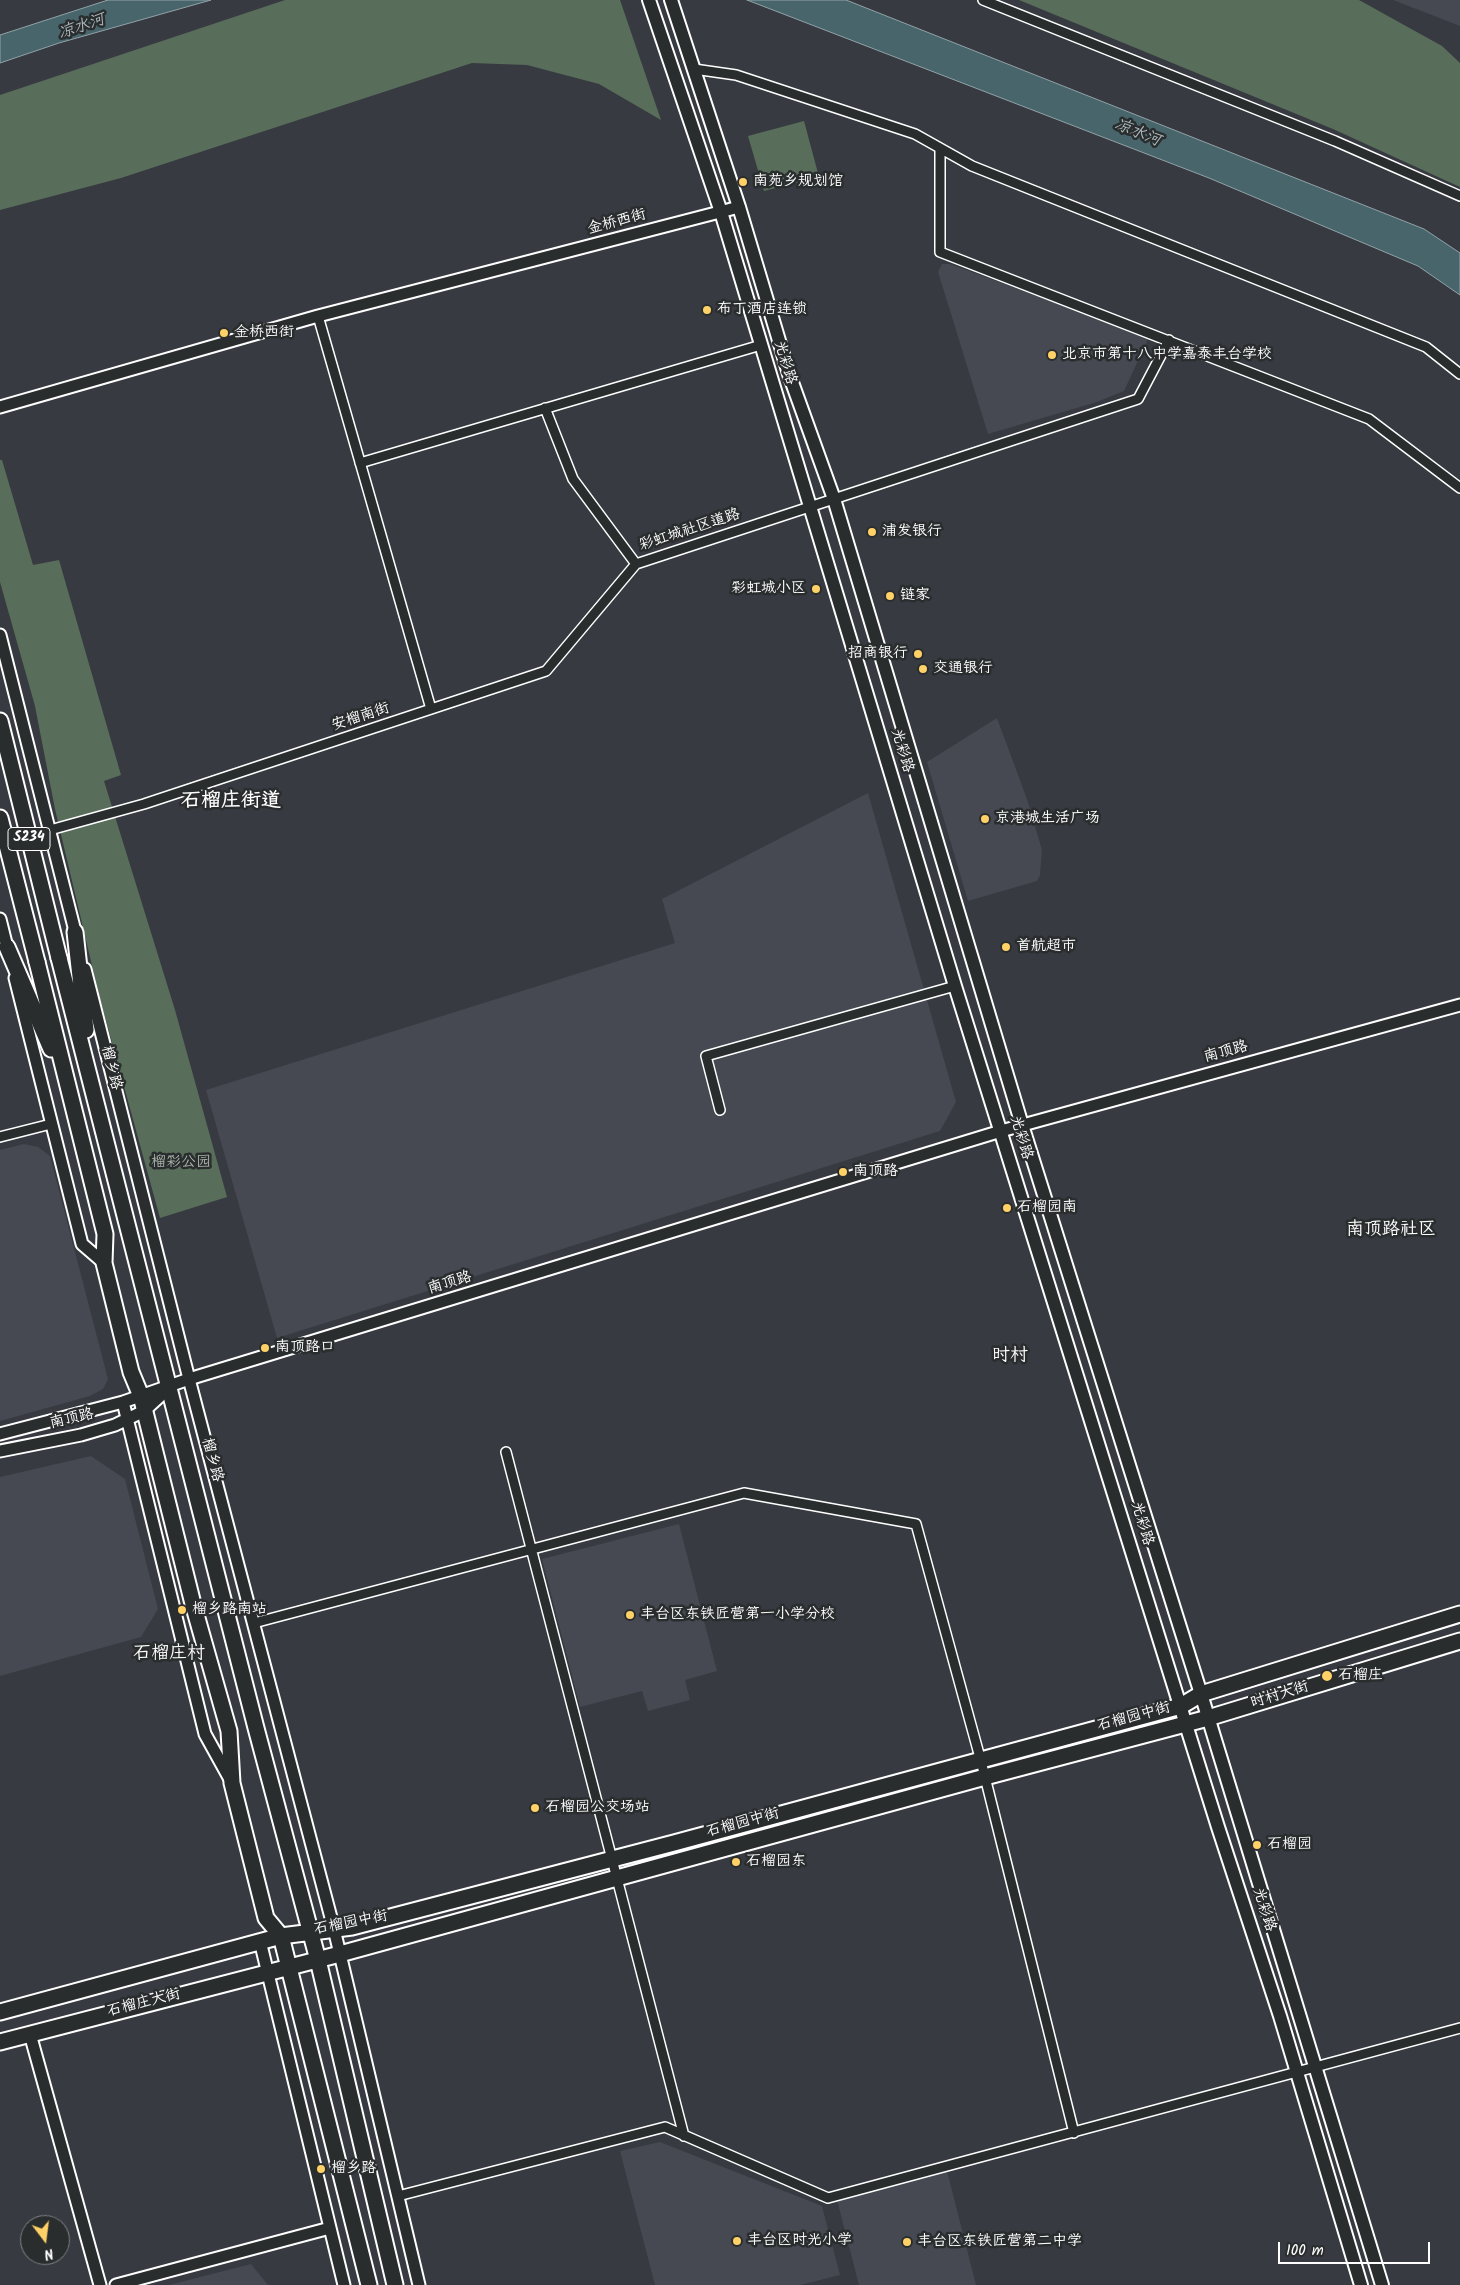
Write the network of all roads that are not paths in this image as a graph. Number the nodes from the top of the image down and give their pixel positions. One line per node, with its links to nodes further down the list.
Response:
1 (649, 0): 8 (main road, 光彩路)
2 (672, 0): 4 (main road, 光彩路)
3 (983, 0): 6 (street)
4 (694, 69): 5 (street); 7 (main road, 光彩路)
5 (940, 148): 10 (street); 12 (street)
6 (1460, 196)
7 (739, 207): 8 (street, 金桥西街); 17 (main road, 光彩路)
8 (721, 212): 9 (street, 金桥西街); 11 (main road, 光彩路)
9 (318, 316): 13 (street, 金桥西街); 15 (street)
10 (1169, 340): 16 (street); 17 (street, 彩虹城社区道路)
11 (761, 345): 14 (street); 18 (main road, 光彩路)
12 (1460, 374)
13 (0, 407)
14 (545, 408): 15 (street); 19 (street, 彩虹城社区道路)
15 (360, 464): 21 (street)
16 (1460, 488)
17 (834, 498): 18 (street, 彩虹城社区道路); 34 (main road, 光彩路)
18 (811, 506): 19 (street, 彩虹城社区道路); 28 (main road, 光彩路)
19 (636, 564): 21 (street, 安榴南街)
20 (0, 635): 24 (street, 榴乡路)
21 (431, 709): 24 (street, 安榴南街)
22 (0, 721): 30 (main road, 榴乡路 / S234)
23 (0, 818): 31 (main road, S234)
24 (50, 830): 26 (street, 榴乡路)
25 (0, 919): 27 (street)
26 (75, 932): 30 (main road); 38 (street, 榴乡路)
27 (7, 947): 31 (main road); 33 (street)
28 (955, 986): 32 (street); 35 (main road, 光彩路)
29 (1460, 1004): 34 (street, 南顶路)
30 (91, 1082): 39 (main road, 榴乡路)
31 (69, 1090): 37 (main road)
32 (720, 1110)
33 (51, 1124): 36 (street); 37 (street)
34 (1022, 1125): 35 (street, 南顶路); 51 (main road, 光彩路)
35 (1001, 1131): 38 (street, 南顶路); 52 (main road, 光彩路)
36 (0, 1137)
37 (104, 1263): 40 (main road)
38 (189, 1379): 39 (street, 南顶路); 49 (street, 榴乡路)
39 (170, 1387): 40 (street, 南顶路); 42 (street, 南顶路); 61 (main road, 榴乡路)
40 (141, 1396): 41 (street, 南顶路); 42 (main road)
41 (123, 1402): 43 (street); 44 (street, 南顶路)
42 (144, 1412): 43 (street, 南顶路); 57 (main road)
43 (128, 1420): 45 (street, 南顶路); 57 (street)
44 (0, 1434)
45 (0, 1451)
46 (506, 1452): 47 (street)
47 (532, 1549): 49 (street); 55 (street); 58 (street)
48 (1460, 1614): 51 (main road, 时村大街)
49 (254, 1623): 60 (street, 榴乡路)
50 (1460, 1641): 53 (main road, 时村大街)
51 (1201, 1694): 52 (main road, 石榴园中街); 53 (main road, 光彩路)
52 (1181, 1706): 54 (main road, 光彩路); 55 (main road, 石榴园中街)
53 (1208, 1718): 54 (main road, 时村大街); 72 (main road, 光彩路)
54 (1186, 1724): 56 (main road, 石榴园中街); 73 (main road, 光彩路)
55 (981, 1759): 56 (street); 58 (main road, 石榴园中街)
56 (985, 1777): 59 (main road, 石榴园中街); 74 (street)
57 (232, 1783): 62 (main road)
58 (611, 1858): 59 (street); 60 (main road, 石榴园中街)
59 (617, 1878): 64 (main road, 石榴园中街); 75 (street)
60 (334, 1929): 61 (main road, 石榴园中街); 64 (street, 榴乡路)
61 (311, 1933): 62 (main road, 石榴园中街); 65 (main road, 榴乡路)
62 (281, 1936): 63 (main road, 石榴庄大街); 66 (main road)
63 (260, 1941): 67 (street); 68 (main road, 石榴庄大街)
64 (340, 1954): 65 (main road, 石榴园中街); 76 (street, 榴乡路)
65 (318, 1960): 66 (main road, 石榴园中街); 82 (main road, 榴乡路)
66 (289, 1968): 67 (main road, 石榴庄大街); 81 (main road)
67 (268, 1973): 70 (main road, 石榴庄大街); 77 (street)
68 (0, 2012)
69 (1460, 2028): 72 (street)
70 (30, 2034): 71 (main road, 石榴庄大街); 78 (street)
71 (0, 2042)
72 (1314, 2067): 73 (street); 85 (main road, 光彩路)
73 (1297, 2072): 74 (street); 84 (main road, 光彩路)
74 (1074, 2133): 75 (street)
75 (684, 2136): 76 (street)
76 (398, 2196): 83 (street, 榴乡路)
77 (330, 2228): 79 (street); 80 (street)
78 (100, 2285)
79 (116, 2285)
80 (344, 2285)
81 (369, 2285)
82 (395, 2285)
83 (419, 2285)
84 (1361, 2285)
85 (1382, 2285)

